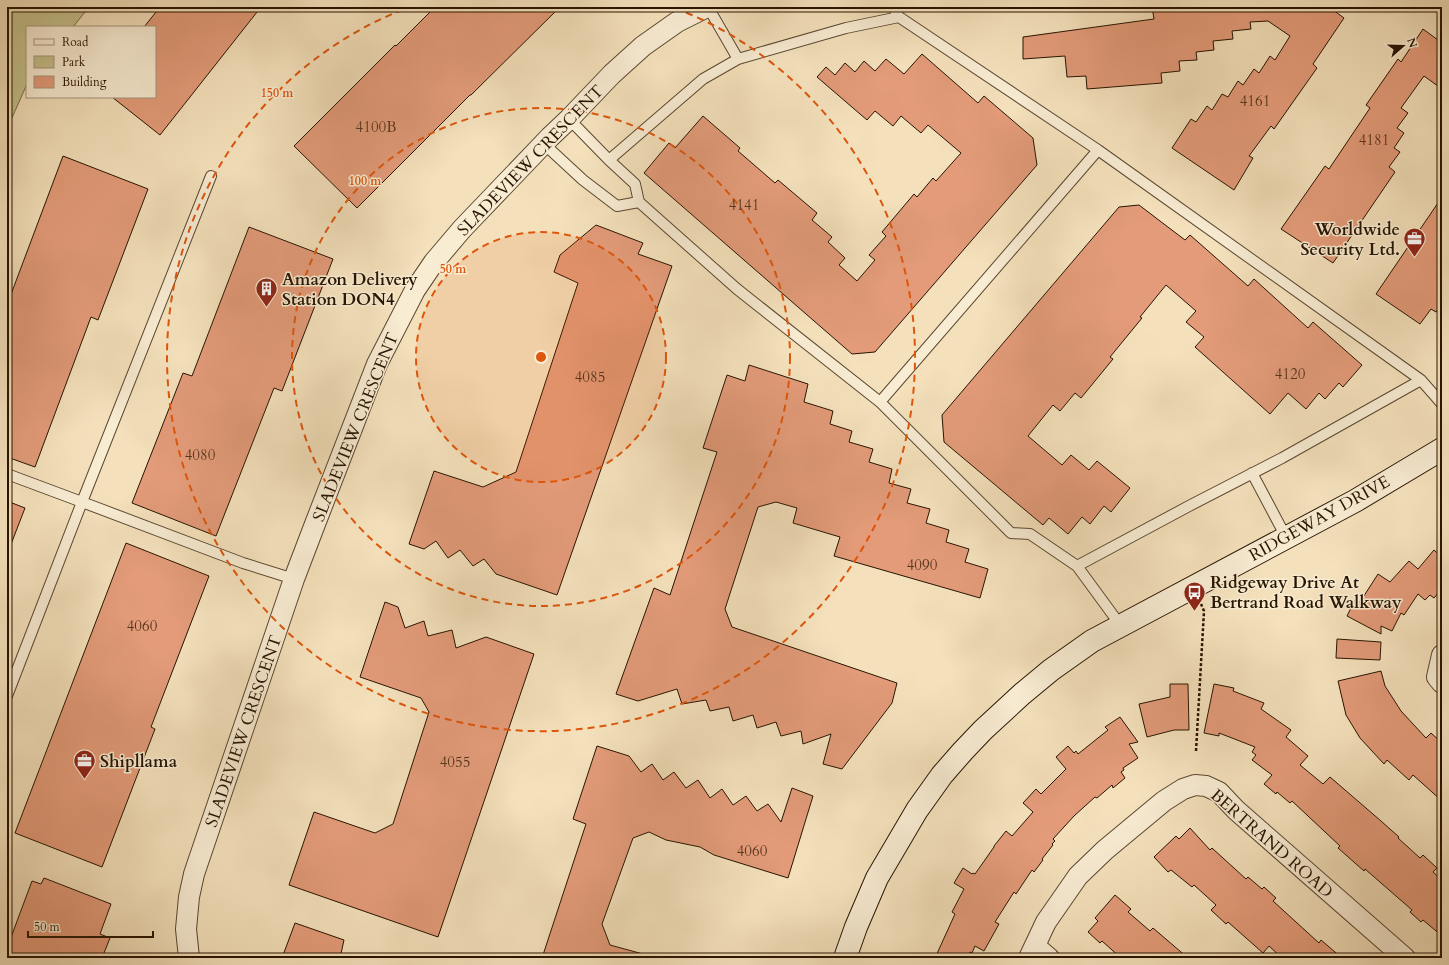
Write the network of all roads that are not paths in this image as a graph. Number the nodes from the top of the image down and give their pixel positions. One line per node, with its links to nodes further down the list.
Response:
1 (708, 7): 4 (lane); 5 (street, SLADEVIEW CRESCENT)
2 (893, 7): 3 (lane)
3 (899, 17): 4 (lane); 7 (lane)
4 (738, 59): 8 (lane)
5 (569, 119): 6 (street, SLADEVIEW CRESCENT); 8 (lane)
6 (543, 144): 10 (lane); 20 (street, SLADEVIEW CRESCENT)
7 (1098, 150): 11 (lane); 12 (lane)
8 (609, 160): 10 (lane)
9 (211, 176): 17 (lane)
10 (639, 202): 12 (lane)
11 (1421, 380): 13 (lane); 15 (lane)
12 (880, 402): 19 (lane)
13 (1442, 404)
14 (1442, 449): 18 (street, RIDGEWAY DRIVE)
15 (1252, 473): 18 (lane); 19 (lane)
16 (7, 474): 17 (lane)
17 (82, 502): 20 (lane); 24 (lane)
18 (1286, 537): 21 (street, RIDGEWAY DRIVE)
19 (1077, 566): 21 (lane)
20 (294, 580): 26 (street, SLADEVIEW CRESCENT)
21 (1121, 626): 27 (street, RIDGEWAY DRIVE)
22 (1442, 655): 23 (street)
23 (1442, 683)
24 (7, 696)
25 (1038, 954): 28 (street, BERTRAND ROAD)
26 (189, 958)
27 (845, 958)
28 (1405, 958)

